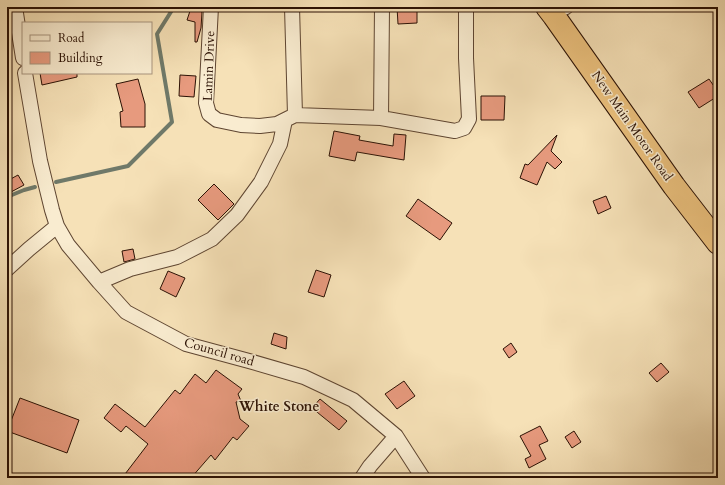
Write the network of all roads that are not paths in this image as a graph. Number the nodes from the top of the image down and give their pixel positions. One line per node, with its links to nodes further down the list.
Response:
1 (15, 7): 7 (street)
2 (211, 7): 9 (street, Lamin Drive)
3 (292, 7): 9 (street)
4 (382, 7): 10 (street)
5 (466, 7): 10 (street)
6 (560, 7): 11 (highway, New Main Motor Road); 13 (highway, New Main Motor Road)
7 (22, 52)
8 (26, 74): 12 (street, Council road)
9 (290, 117): 10 (street); 15 (street)
10 (381, 118)
11 (718, 223)
12 (57, 226): 14 (street); 15 (street, Council road)
13 (718, 243)
14 (7, 269)
15 (99, 282): 16 (street, Council road)
16 (396, 436): 17 (street); 18 (street, Council road)
17 (362, 478)
18 (423, 478)

